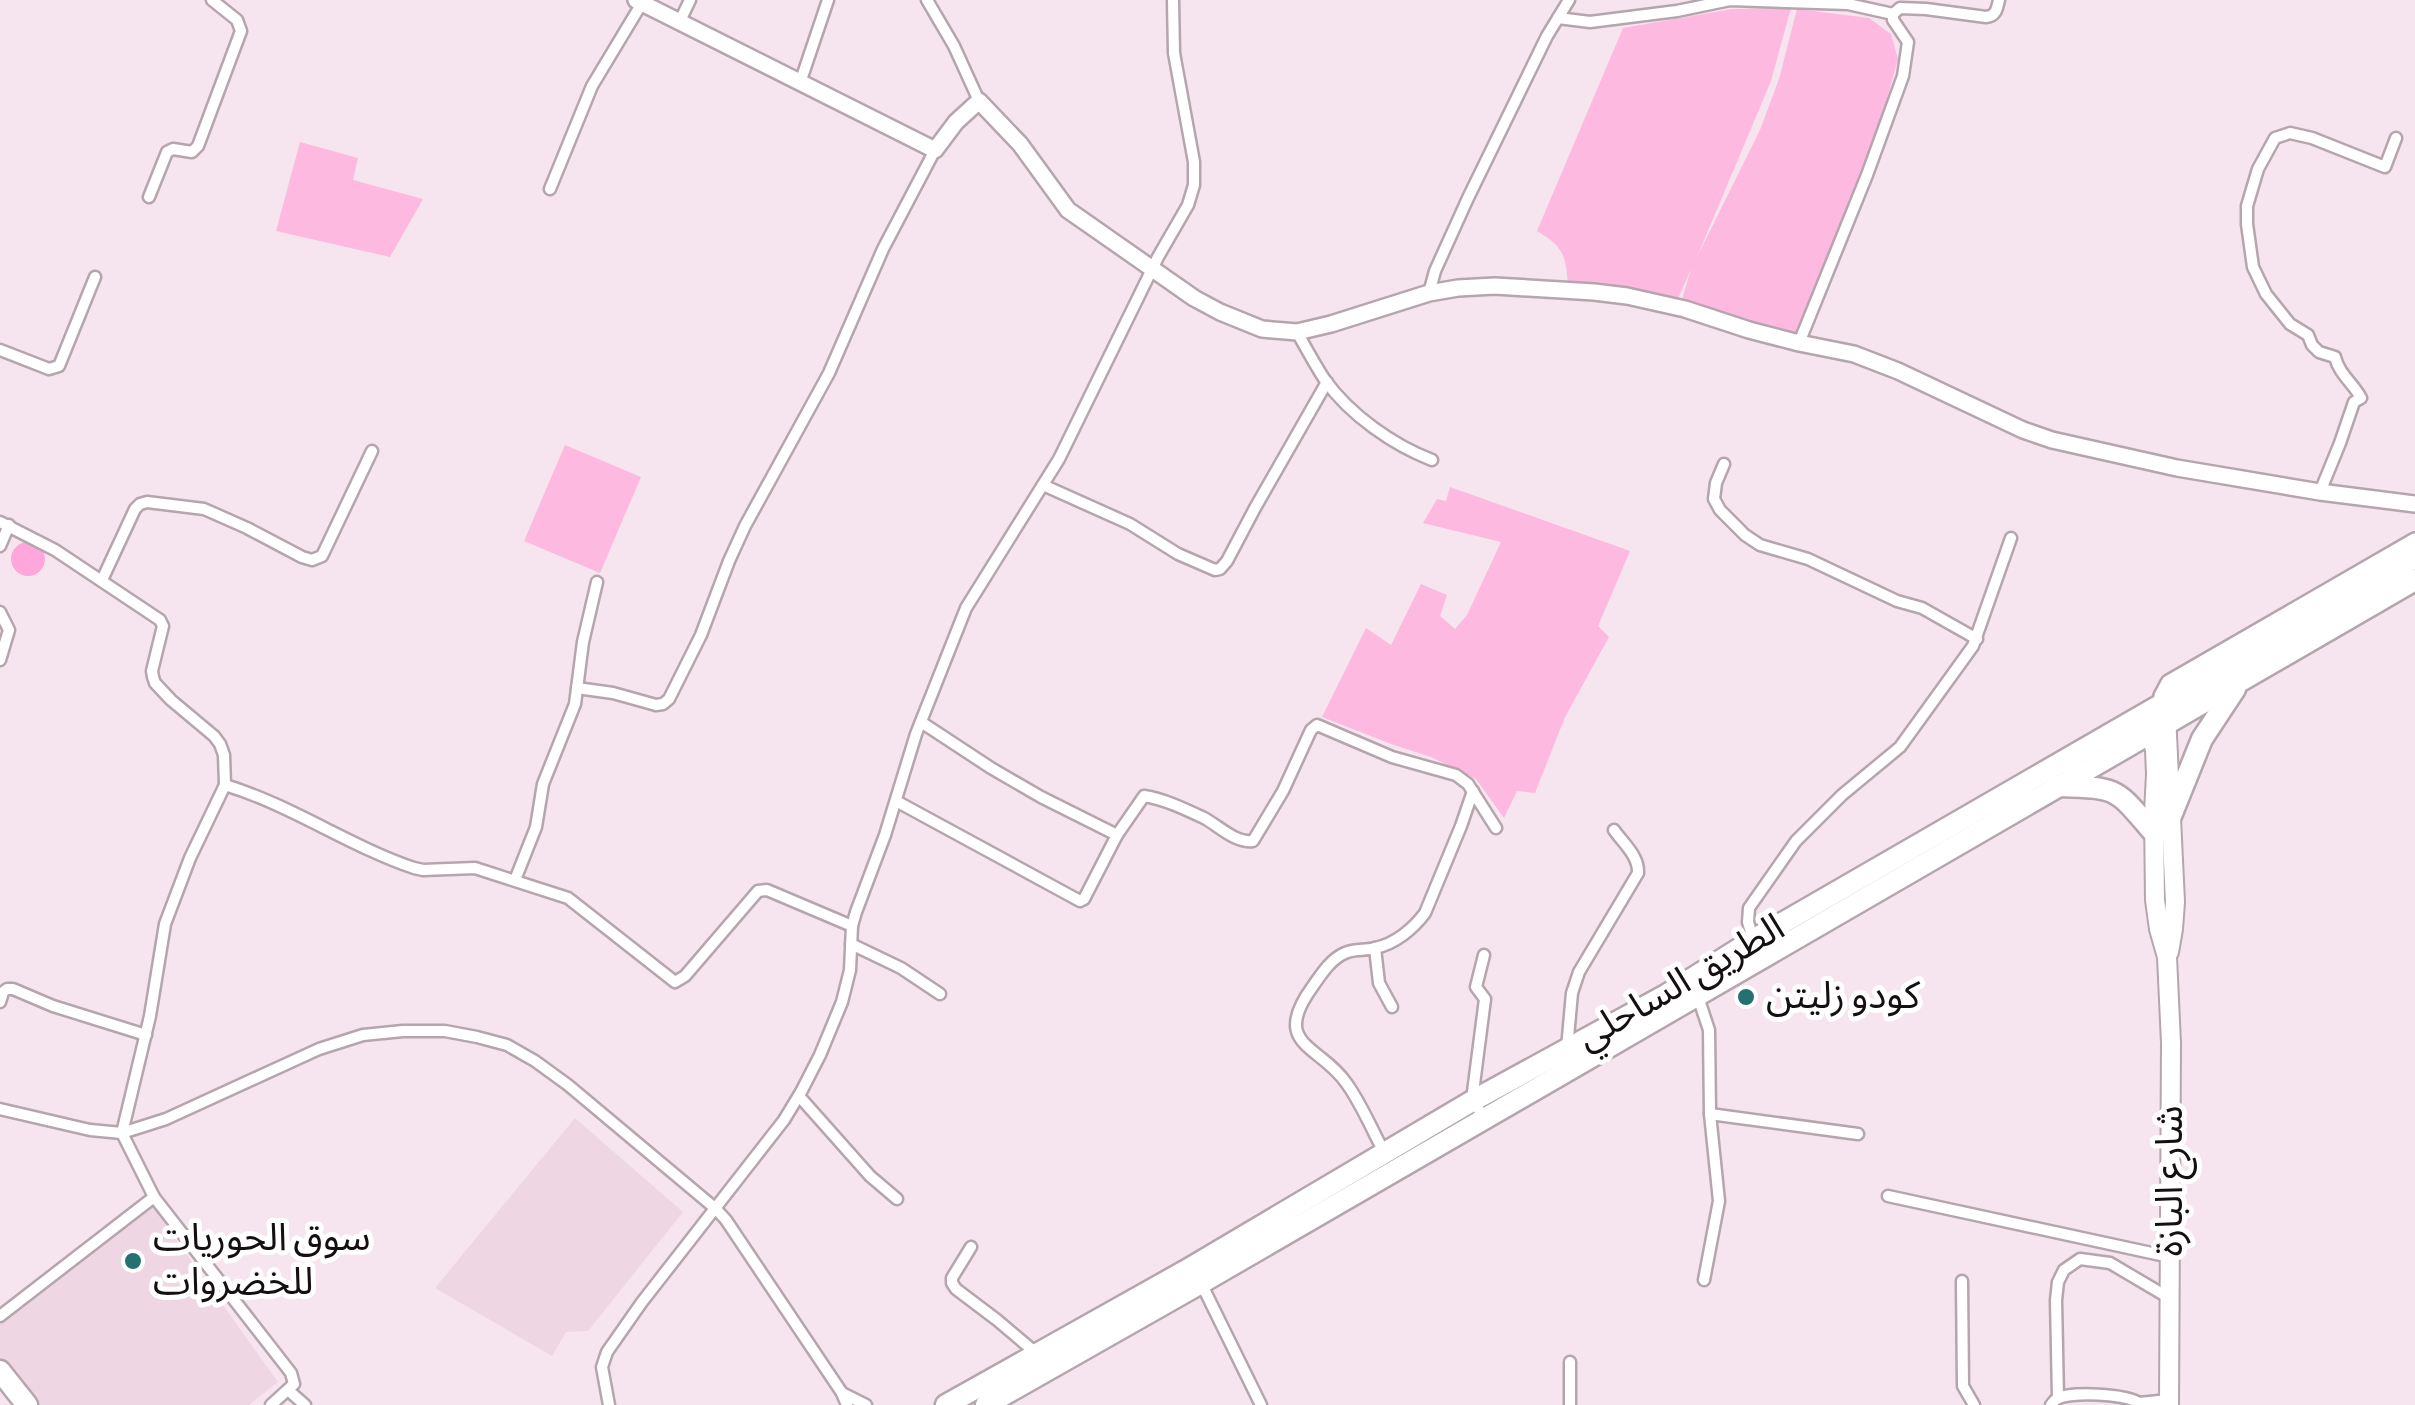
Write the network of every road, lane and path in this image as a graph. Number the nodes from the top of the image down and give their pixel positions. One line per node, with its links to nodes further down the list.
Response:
1 (212, 0): 18 (street)
2 (690, 0): 12 (street)
3 (828, 0): 13 (street)
4 (927, 0): 14 (street)
5 (1173, 0): 19 (street)
6 (1568, 0): 11 (street)
7 (1753, 0): 10 (street); 11 (street)
8 (1999, 0): 10 (street)
9 (639, 2): 12 (street); 17 (street)
10 (1893, 14): 23 (street)
11 (1558, 18): 21 (street)
12 (679, 23): 13 (street)
13 (800, 83): 16 (street)
14 (979, 102): 16 (street); 19 (street)
15 (2396, 138): 30 (street)
16 (935, 150): 44 (street)
17 (550, 189)
18 (149, 196)
19 (1153, 269): 22 (street); 29 (street)
20 (95, 277): 24 (street)
21 (1429, 293): 22 (street); 23 (street)
22 (1297, 332): 25 (street)
23 (1799, 343): 30 (street)
24 (0, 350)
25 (1327, 382): 27 (street); 29 (street)
26 (372, 451): 37 (street)
27 (1432, 460)
28 (1724, 464): 41 (street)
29 (1043, 484): 46 (street)
30 (2320, 492): 31 (street)
31 (2415, 504)
32 (5, 523): 35 (street); 37 (street)
33 (2011, 538): 41 (street)
34 (2415, 542): 45 (street)
35 (0, 546)
36 (2415, 558): 45 (highway, الطريق الساحلي)
37 (102, 580): 47 (street)
38 (2415, 580): 43 (highway, الطريق الساحلي)
39 (597, 582): 44 (street)
40 (0, 612): 42 (street)
41 (1977, 638): 58 (street)
42 (0, 660)
43 (2241, 682): 45 (highway, الطريق الساحلي); 51 (highway)
44 (577, 688): 56 (street)
45 (2157, 719): 48 (highway, الطريق الساحلي); 51 (main road, شارع البازة); 54 (main road, شارع البازة); 58 (highway, الطريق الساحلي)
46 (921, 722): 50 (street); 55 (street)
47 (225, 785): 56 (street); 67 (street)
48 (2057, 786): 54 (highway); 64 (highway, الطريق الساحلي)
49 (1473, 790): 52 (street); 55 (street); 60 (street)
50 (896, 802): 55 (street); 57 (street)
51 (2171, 816): 62 (main road, شارع البازة)
52 (1496, 828)
53 (1614, 830): 69 (street)
54 (2154, 833): 62 (main road, شارع البازة)
55 (1117, 835)
56 (514, 880): 57 (street)
57 (852, 926): 59 (street)
58 (1754, 940): 68 (highway, الطريق الساحلي)
59 (851, 944): 63 (street); 70 (street)
60 (1375, 948): 66 (street); 76 (street)
61 (1484, 955): 72 (street)
62 (2168, 958): 82 (main road, شارع البازة)
63 (940, 994)
64 (1698, 996): 68 (highway, الطريق الساحلي); 73 (street)
65 (0, 1002): 67 (street)
66 (1392, 1007)
67 (146, 1035): 74 (street)
68 (1597, 1044): 69 (highway, الطريق الساحلي); 72 (highway, الطريق الساحلي)
69 (1567, 1049): 72 (highway, الطريق الساحلي)
70 (799, 1096): 79 (street); 80 (street)
71 (0, 1108): 74 (street)
72 (1479, 1109): 76 (highway, الطريق الساحلي); 85 (highway, الطريق الساحلي)
73 (1710, 1114): 75 (street); 83 (street)
74 (122, 1133): 78 (street); 80 (street)
75 (1858, 1134)
76 (1385, 1153): 88 (highway, الطريق الساحلي)
77 (1888, 1196): 82 (street)
78 (154, 1197): 87 (street); 91 (street)
79 (896, 1199)
80 (716, 1209): 93 (street); 100 (street)
81 (971, 1247): 88 (street)
82 (2171, 1257): 86 (main road, شارع البازة)
83 (1704, 1280)
84 (1962, 1281): 107 (street)
85 (1202, 1283): 104 (highway, الطريق الساحلي); 105 (street)
86 (2172, 1300): 94 (street); 95 (main road, شارع البازة)
87 (0, 1316)
88 (1037, 1354): 103 (highway, الطريق الساحلي)
89 (1570, 1362): 106 (street)
90 (0, 1371): 97 (highway)
91 (289, 1391): 98 (street); 99 (street)
92 (0, 1392): 96 (highway)
93 (842, 1392): 101 (street); 102 (street)
94 (2054, 1401): 95 (street)
95 (2169, 1402)
96 (10, 1405)
97 (28, 1405)
98 (270, 1405)
99 (306, 1405)
100 (609, 1405)
101 (847, 1405)
102 (866, 1405)
103 (946, 1405)
104 (986, 1405)
105 (1261, 1405)
106 (1570, 1405)
107 (1974, 1405)

